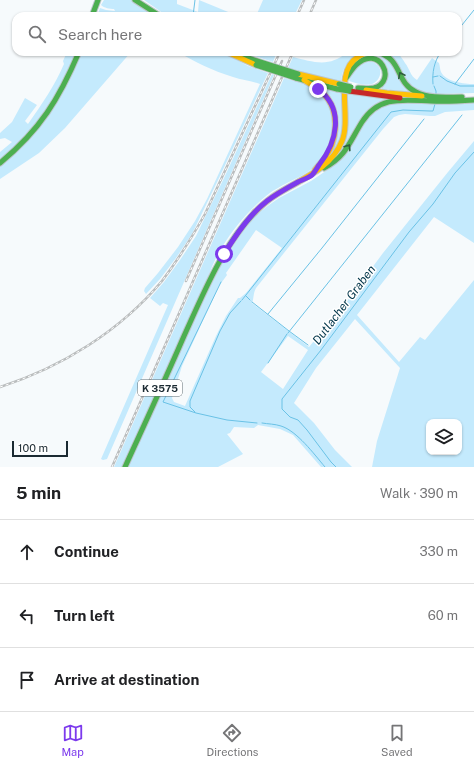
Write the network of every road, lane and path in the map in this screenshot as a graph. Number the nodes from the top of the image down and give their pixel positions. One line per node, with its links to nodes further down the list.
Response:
1 (98, 0): 3 (main road)
2 (135, 0): 4 (main road)
3 (94, 12)
4 (154, 12)
5 (77, 56): 22 (main road)
6 (238, 56): 10 (main road)
7 (241, 56): 10 (main road)
8 (359, 56): 13 (main road)
9 (387, 56): 18 (main road, one-way to 9)
10 (256, 63): 11 (main road, bridge)
11 (297, 76): 12 (main road); 14 (main road)
12 (304, 80): 14 (main road); 24 (main road)
13 (344, 81): 15 (main road); 23 (main road, K 3575)
14 (338, 86): 16 (main road, bridge)
15 (358, 88): 16 (main road); 18 (main road)
16 (350, 89): 19 (main road)
17 (474, 97): 20 (main road)
18 (430, 98): 19 (main road); 20 (main road)
19 (404, 99): 23 (main road, one-way to 19)
20 (449, 99): 21 (main road)
21 (474, 100)
22 (0, 163)
23 (318, 171): 24 (main road, K 3575)
24 (312, 175): 25 (main road, K 3575)
25 (125, 467)

